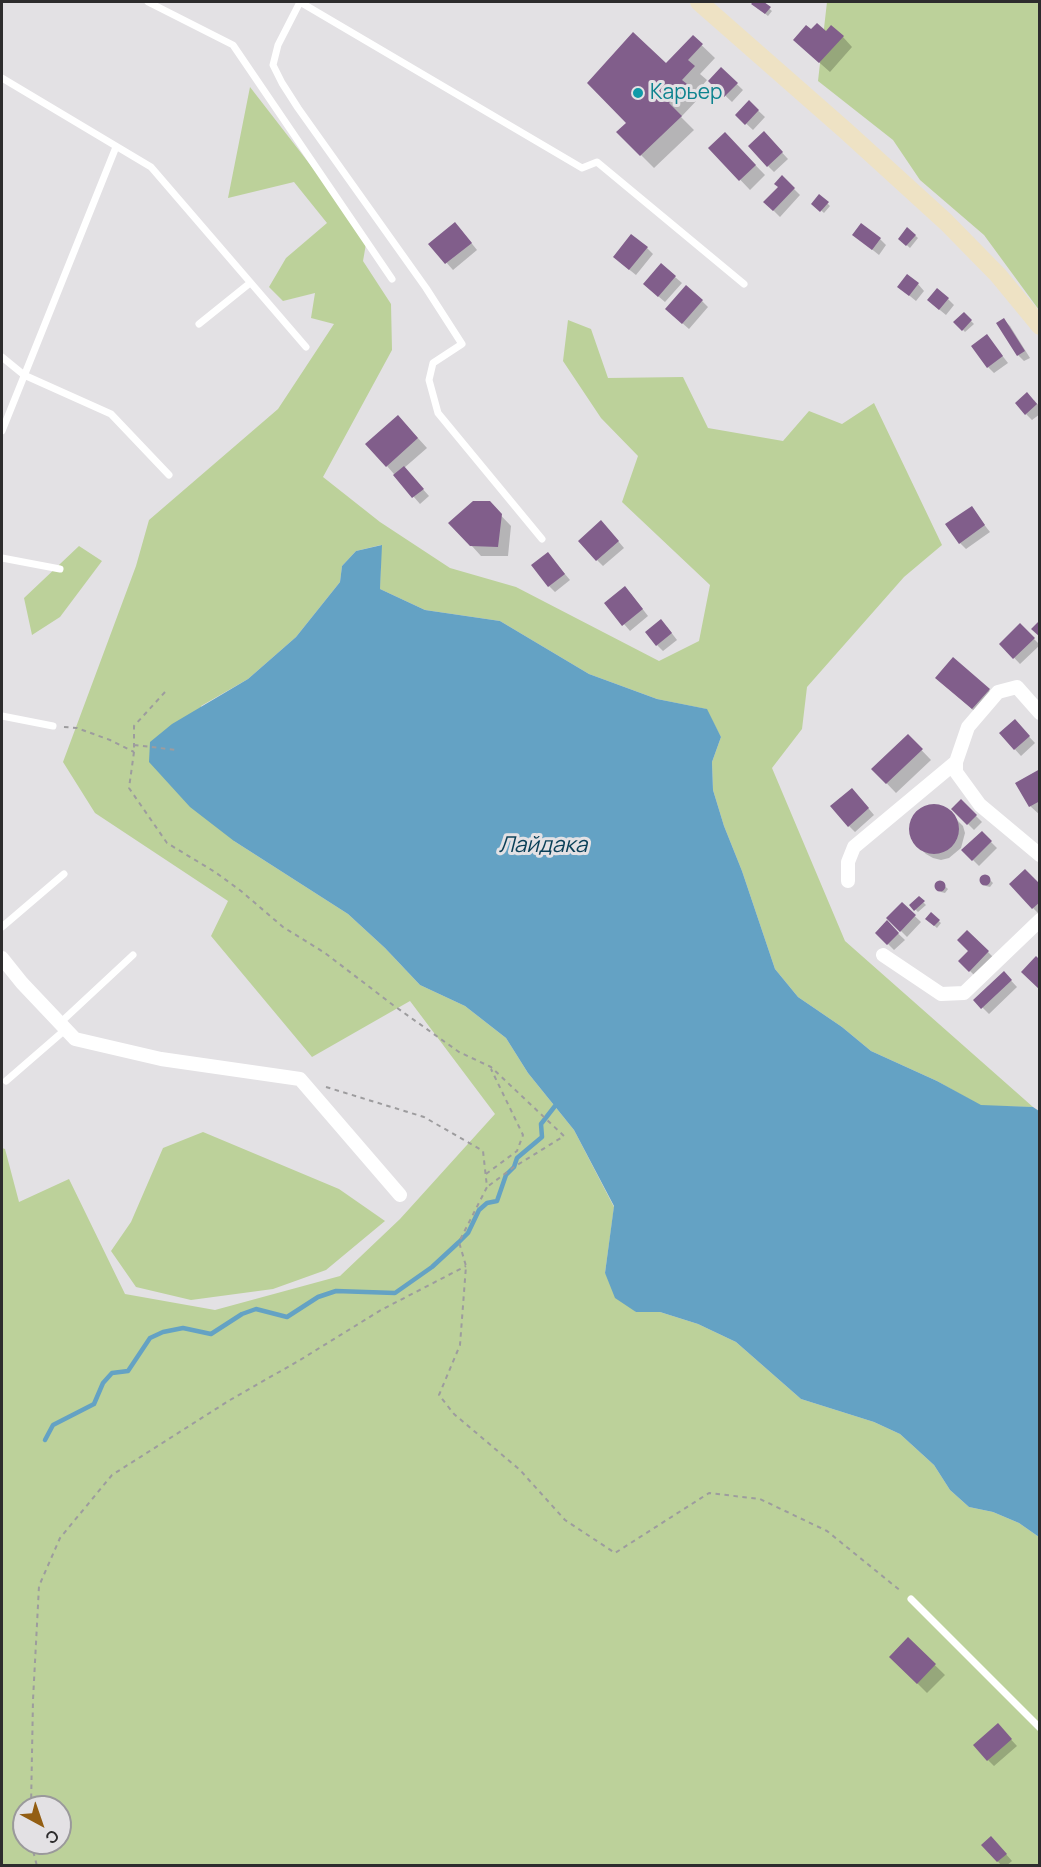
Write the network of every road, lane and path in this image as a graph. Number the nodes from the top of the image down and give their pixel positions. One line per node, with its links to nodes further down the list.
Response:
1 (148, 2): 6 (lane)
2 (300, 2): 8 (lane); 16 (lane)
3 (701, 2): 10 (main road)
4 (2, 78): 5 (lane)
5 (116, 147): 7 (lane); 13 (lane)
6 (392, 279)
7 (250, 283): 9 (lane); 11 (lane)
8 (744, 284)
9 (199, 324)
10 (1040, 326)
11 (306, 347)
12 (2, 357): 13 (lane)
13 (24, 375): 14 (lane); 15 (lane)
14 (2, 431)
15 (169, 475)
16 (542, 539)
17 (2, 558): 18 (lane)
18 (60, 569)
19 (165, 692): 23 (path)
20 (1040, 712): 26 (street)
21 (2, 716): 22 (lane)
22 (53, 726): 25 (path)
23 (134, 745): 24 (path); 25 (path)
24 (177, 750)
25 (134, 752): 36 (path)
26 (956, 762): 27 (street); 29 (street)
27 (1040, 855)
28 (64, 874): 31 (lane)
29 (848, 881)
30 (1040, 920): 33 (street)
31 (2, 927)
32 (133, 955): 35 (lane)
33 (883, 955)
34 (2, 958): 35 (street)
35 (63, 1026): 37 (street); 38 (lane)
36 (491, 1067): 39 (path); 40 (path)
37 (300, 1079): 39 (path); 41 (street)
38 (6, 1081)
39 (486, 1174): 40 (path)
40 (487, 1187): 42 (path)
41 (400, 1195)
42 (466, 1266): 43 (path); 45 (path)
43 (911, 1599): 44 (lane)
44 (1040, 1728)
45 (31, 1795)

